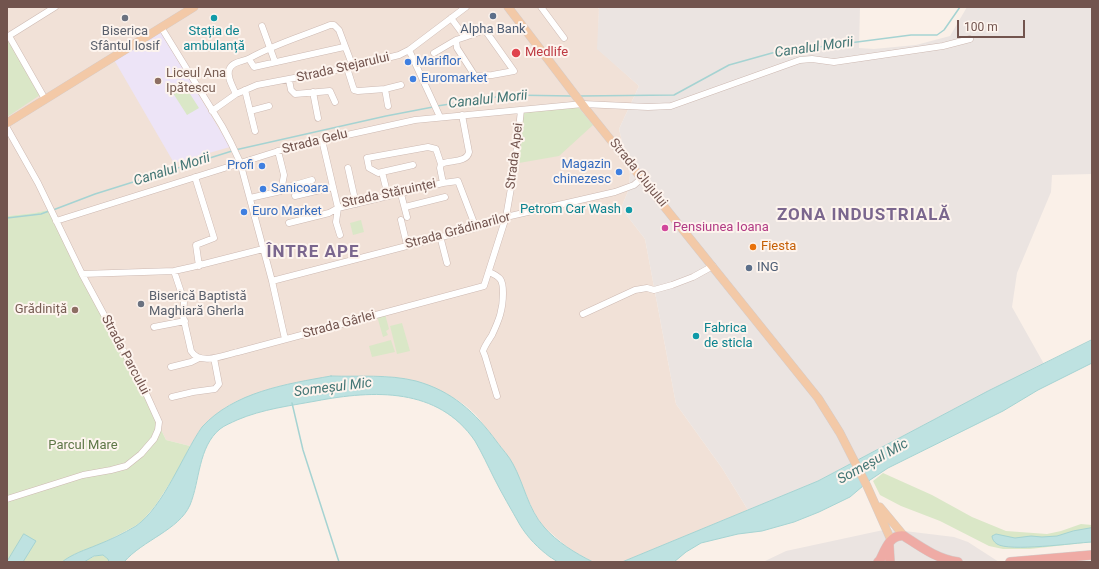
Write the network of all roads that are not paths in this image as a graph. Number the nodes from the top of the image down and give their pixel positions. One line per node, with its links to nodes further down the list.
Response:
1 (55, 7): 9 (street)
2 (194, 7): 8 (main road)
3 (466, 7): 6 (street, Strada Stejarului)
4 (508, 7): 29 (main road, Strada Clujului)
5 (541, 7): 11 (street)
6 (451, 18): 10 (street); 16 (street, Strada Stejarului)
7 (262, 26): 15 (street)
8 (161, 27): 27 (main road); 33 (street)
9 (8, 36): 27 (street)
10 (465, 37): 13 (street); 13 (street)
11 (564, 38)
12 (970, 39): 29 (street, Strada Gelu)
13 (456, 40): 17 (street)
14 (344, 46): 15 (street); 19 (street); 20 (street)
15 (270, 47): 18 (street); 19 (street)
16 (409, 50): 20 (street, Strada Stejarului); 36 (street)
17 (434, 53)
18 (249, 59): 19 (street); 26 (street)
19 (275, 62)
20 (350, 68): 21 (street, Strada Stejarului); 23 (street)
21 (289, 80): 24 (street, Strada Stejarului); 25 (street)
22 (402, 85): 23 (street)
23 (385, 89): 31 (street)
24 (245, 90): 26 (street, Strada Stejarului); 34 (street)
25 (313, 92): 28 (street); 37 (street)
26 (236, 94): 33 (street, Strada Stejarului)
27 (45, 99): 38 (main road)
28 (334, 102)
29 (581, 102): 32 (street, Strada Gelu); 49 (main road, Strada Clujului)
30 (269, 106): 34 (street)
31 (388, 106)
32 (521, 110): 35 (street, Strada Gelu); 63 (street, Strada Apei)
33 (212, 111): 43 (street)
34 (250, 111): 40 (street)
35 (462, 115): 36 (street, Strada Gelu); 44 (street)
36 (440, 117): 41 (street, Strada Gelu)
37 (318, 118)
38 (7, 123)
39 (7, 128): 64 (street, Strada Parcului)
40 (255, 131)
41 (322, 140): 42 (street, Strada Gelu); 52 (street, Strada Stăruinței)
42 (278, 151): 43 (street, Strada Gelu); 53 (street)
43 (240, 162): 48 (street, Strada Gelu); 58 (street)
44 (441, 164): 47 (street); 51 (street)
45 (413, 165): 47 (street)
46 (348, 168): 59 (street)
47 (382, 172): 56 (street)
48 (195, 177): 64 (street, Strada Gelu); 73 (street)
49 (642, 178): 63 (street, Strada Grădinarilor); 74 (main road, Strada Clujului)
50 (312, 180): 53 (street)
51 (443, 183): 54 (street, Strada Stăruinței); 67 (street, Strada Stăruinței)
52 (333, 187): 55 (street); 61 (street, Strada Stăruinței)
53 (281, 189): 58 (street)
54 (401, 194): 56 (street, Strada Stăruinței); 60 (street)
55 (296, 196)
56 (388, 196): 59 (street, Strada Stăruinței)
57 (445, 197): 60 (street)
58 (250, 198): 71 (street)
59 (356, 204): 61 (street, Strada Stăruinței)
60 (405, 207): 62 (street)
61 (338, 208): 66 (street); 68 (street)
62 (408, 217)
63 (506, 217): 67 (street, Strada Grădinarilor); 76 (street, Strada Apei)
64 (55, 219): 77 (street, Strada Parcului)
65 (401, 220): 70 (street)
66 (289, 224)
67 (476, 228): 69 (street, Strada Grădinarilor)
68 (340, 235)
69 (440, 236): 70 (street, Strada Grădinarilor); 72 (street)
70 (407, 245): 78 (street, Strada Grădinarilor)
71 (263, 249): 73 (street); 78 (street)
72 (447, 263)
73 (199, 266): 75 (street)
74 (713, 266): 80 (street); 89 (main road, Strada Clujului)
75 (174, 271): 77 (street); 81 (street)
76 (489, 272): 79 (street, Strada Apei); 87 (street)
77 (82, 274): 90 (street, Strada Parcului)
78 (272, 281): 83 (street)
79 (484, 286): 83 (street, Strada Gârlei)
80 (583, 314)
81 (185, 321): 82 (street); 84 (street)
82 (154, 327)
83 (285, 339): 85 (street, Strada Gârlei)
84 (196, 357): 85 (street, Strada Gârlei); 86 (street, Strada Gârlei)
85 (214, 358): 88 (street)
86 (171, 367)
87 (497, 396)
88 (172, 397)
89 (874, 498): 91 (main road, Strada Clujului); 92 (main road, Strada Clujului)
90 (7, 499)
91 (904, 536): 92 (highway); 94 (highway)
92 (890, 541): 95 (highway); 96 (highway)
93 (1092, 555): 98 (highway)
94 (939, 560): 97 (highway)
95 (878, 562)
96 (890, 562)
97 (958, 562)
98 (1010, 562)

